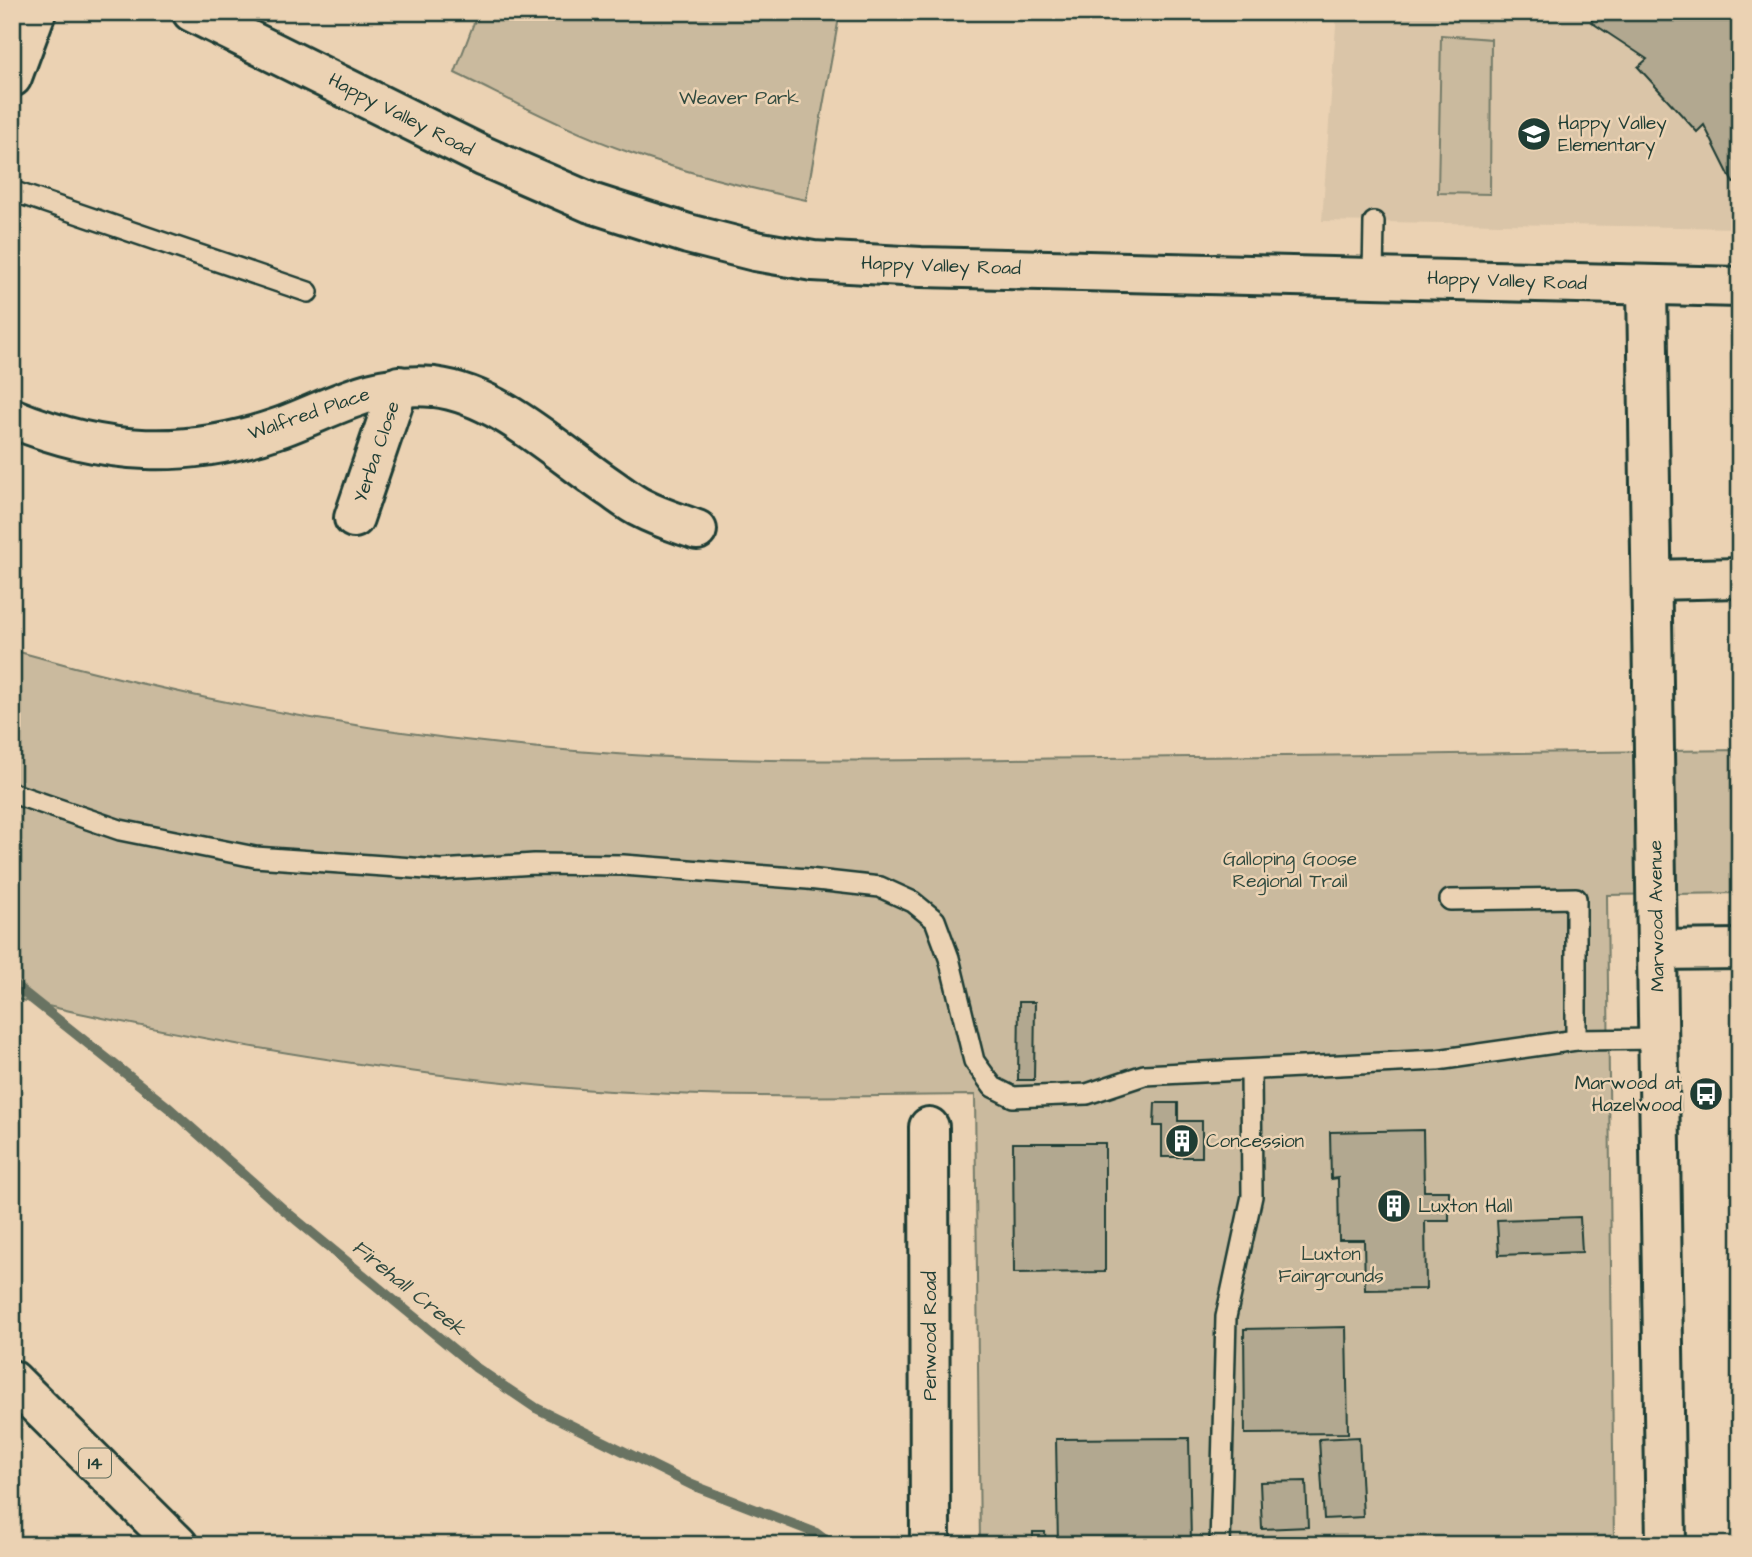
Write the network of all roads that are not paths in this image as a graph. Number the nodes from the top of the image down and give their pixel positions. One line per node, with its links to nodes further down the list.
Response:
1 (36, 12): 3 (street)
2 (192, 12): 6 (street, Happy Valley Road)
3 (12, 78)
4 (12, 191): 9 (lane)
5 (1374, 222): 6 (lane)
6 (1373, 276): 7 (street, Happy Valley Road)
7 (1647, 286): 8 (street, Happy Valley Road); 15 (street, Marwood Avenue)
8 (1740, 287)
9 (308, 292)
10 (399, 386): 11 (street, Walfred Place); 12 (street, Yerba Close); 13 (street, Walfred Place)
11 (12, 418)
12 (354, 518)
13 (698, 530)
14 (1740, 578): 15 (street)
15 (1652, 580): 19 (street, Marwood Avenue)
16 (12, 793): 22 (lane)
17 (1450, 900): 21 (lane)
18 (1740, 949): 19 (street)
19 (1657, 950): 20 (street, Marwood Avenue)
20 (1659, 1039): 21 (lane); 28 (street, Marwood Avenue)
21 (1576, 1041): 22 (lane)
22 (1251, 1070): 27 (lane)
23 (929, 1127): 26 (street, Penwood Road)
24 (12, 1380): 25 (street, 14)
25 (178, 1545)
26 (930, 1545)
27 (1220, 1545)
28 (1666, 1545)

